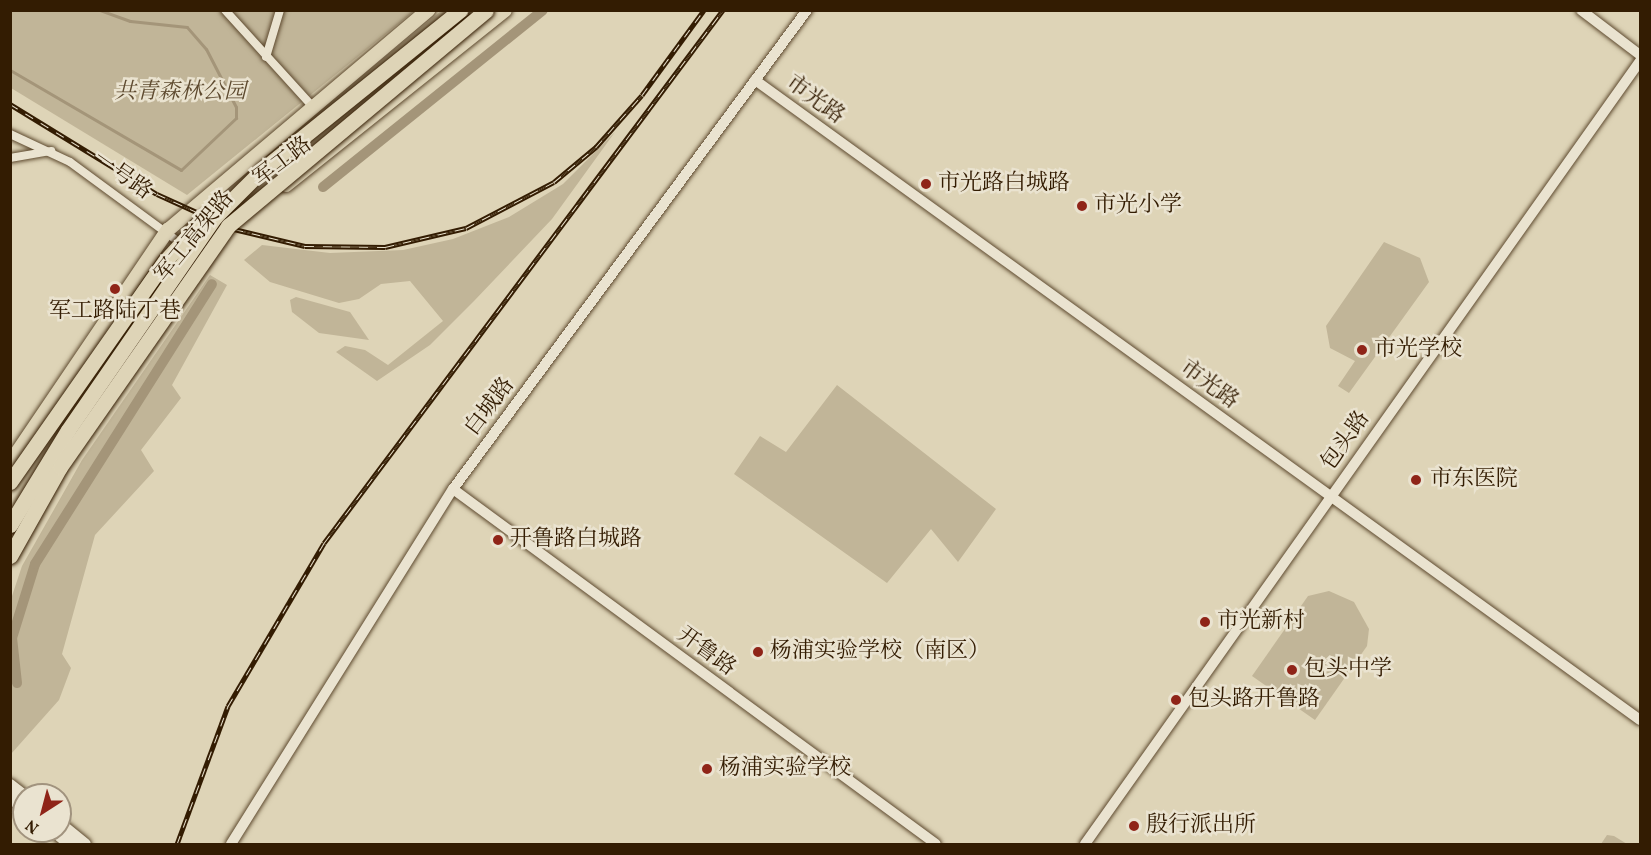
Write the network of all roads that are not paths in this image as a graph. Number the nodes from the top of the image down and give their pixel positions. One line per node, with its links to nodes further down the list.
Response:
1 (225, 10): 10 (street)
2 (280, 10): 10 (street)
3 (428, 10): 13 (main road, 军工路)
4 (460, 10): 17 (highway, 军工高架路, bridge)
5 (486, 10): 25 (highway, 军工高架路, bridge)
6 (505, 10): 19 (main road, 军工路)
7 (807, 10): 12 (street, 白城路)
8 (1581, 10): 9 (street)
9 (1641, 55)
10 (266, 57): 13 (street)
11 (1641, 61): 23 (street, 包头路)
12 (755, 80): 22 (street, 白城路); 23 (street, 市光路)
13 (312, 106): 18 (main road, 军工路)
14 (10, 134): 15 (street, 一号路)
15 (51, 151): 16 (street); 18 (street, 一号路)
16 (10, 158)
17 (245, 185): 21 (highway, bridge); 24 (highway, 军工高架路, bridge)
18 (168, 230): 19 (street, 一号路); 20 (main road, 军工路)
19 (205, 261): 26 (main road, 军工路)
20 (10, 463)
21 (10, 482)
22 (453, 489): 30 (street, 白城路); 31 (street, 开鲁路)
23 (1329, 498): 27 (street, 市光路); 32 (street, 包头路)
24 (10, 525)
25 (10, 556)
26 (10, 565)
27 (1641, 720)
28 (72, 833): 29 (main road)
29 (86, 844)
30 (231, 844)
31 (936, 844)
32 (1085, 844)

